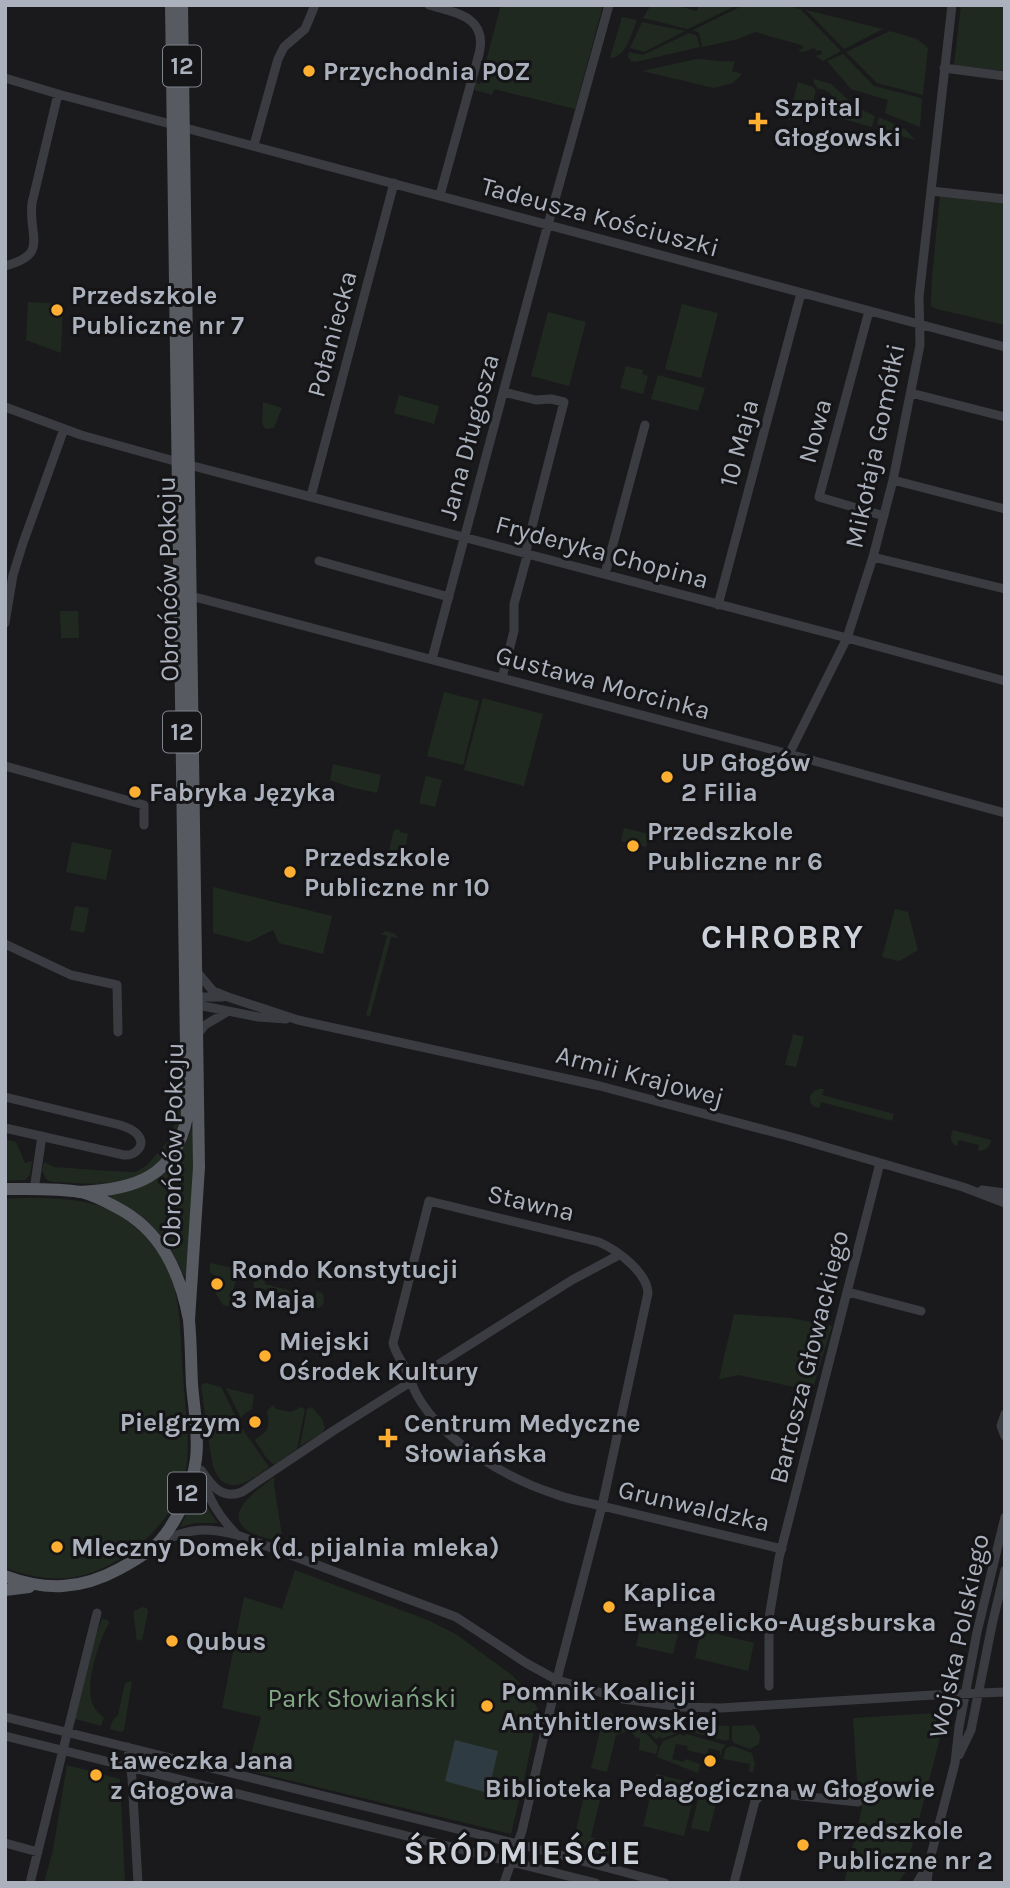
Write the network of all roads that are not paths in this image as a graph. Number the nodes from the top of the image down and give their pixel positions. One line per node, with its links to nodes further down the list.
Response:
1 (171, 5): 11 (main road, Obrońców Pokoju / 12)
2 (181, 5): 11 (main road, Obrońców Pokoju / 12)
3 (315, 5): 12 (street)
4 (429, 5): 15 (street)
5 (609, 5): 17 (street, Jana Długosza)
6 (952, 5): 7 (street, Mikołaja Gomółki)
7 (944, 68): 8 (street); 14 (street, Mikołaja Gomółki)
8 (1005, 76)
9 (5, 78): 10 (street, Tadeusza Kościuszki)
10 (58, 94): 11 (street, Tadeusza Kościuszki); 18 (street)
11 (178, 125): 12 (street, Tadeusza Kościuszki); 29 (main road, Obrońców Pokoju / 12)
12 (254, 145): 13 (street, Tadeusza Kościuszki)
13 (394, 183): 15 (street, Tadeusza Kościuszki); 31 (street, Połaniecka)
14 (931, 191): 16 (street); 21 (street, Mikołaja Gomółki)
15 (440, 195): 17 (street, Tadeusza Kościuszki)
16 (1005, 199)
17 (548, 225): 19 (street, Tadeusza Kościuszki); 23 (street, Jana Długosza)
18 (5, 266)
19 (801, 293): 20 (street, Tadeusza Kościuszki); 42 (street, 10 Maja)
20 (869, 311): 21 (street, Tadeusza Kościuszki); 33 (street, Nowa)
21 (919, 324): 22 (street, Tadeusza Kościuszki); 24 (street, Mikołaja Gomółki)
22 (1005, 346)
23 (503, 392): 34 (street, Jana Długosza); 35 (street)
24 (911, 393): 26 (street); 30 (street, Mikołaja Gomółki)
25 (5, 407): 28 (street, Fryderyka Chopina)
26 (1005, 417)
27 (645, 425): 38 (street)
28 (64, 429): 29 (street, Fryderyka Chopina); 43 (street)
29 (184, 464): 31 (street, Fryderyka Chopina); 40 (main road, Obrońców Pokoju / 12); 55 (main road, Obrońców Pokoju / 12)
30 (893, 480): 32 (street); 33 (street, Mikołaja Gomółki)
31 (311, 496): 34 (street, Fryderyka Chopina)
32 (1005, 509)
33 (884, 516): 36 (street, Mikołaja Gomółki)
34 (464, 538): 35 (street, Fryderyka Chopina); 41 (street, Jana Długosza)
35 (527, 554): 38 (street, Fryderyka Chopina); 46 (street)
36 (873, 557): 39 (street); 44 (street, Mikołaja Gomółki)
37 (318, 561): 41 (street)
38 (605, 574): 42 (street, Fryderyka Chopina)
39 (1005, 589)
40 (191, 596): 45 (street, Gustawa Morcinka); 53 (main road, Obrońców Pokoju / 12)
41 (449, 597): 45 (street, Jana Długosza)
42 (718, 605): 44 (street, Fryderyka Chopina)
43 (5, 623)
44 (847, 638): 47 (street, Fryderyka Chopina); 48 (street, Mikołaja Gomółki)
45 (432, 659): 46 (street, Gustawa Morcinka)
46 (502, 678): 48 (street, Gustawa Morcinka)
47 (1005, 681)
48 (789, 754): 50 (street, Gustawa Morcinka)
49 (5, 766): 51 (street)
50 (1005, 813)
51 (144, 825)
52 (5, 944): 58 (street)
53 (197, 972): 54 (street, Armii Krajowej); 55 (main road, Obrońców Pokoju / 12)
54 (228, 997): 55 (street, Armii Krajowej); 57 (street, Armii Krajowej)
55 (194, 1002): 56 (street, Armii Krajowej); 59 (main road, Obrońców Pokoju / 12); 67 (main road, Obrońców Pokoju / 12)
56 (227, 1012): 57 (street, Armii Krajowej); 59 (street)
57 (298, 1020): 63 (street, Armii Krajowej)
58 (118, 1032)
59 (197, 1035): 74 (main road, Obrońców Pokoju / 12)
60 (5, 1097): 62 (street)
61 (5, 1128): 62 (street)
62 (42, 1136): 66 (street)
63 (880, 1163): 64 (street, Armii Krajowej); 72 (street, Bartosza Głowackiego)
64 (967, 1188): 68 (street, Armii Krajowej); 70 (street, Armii Krajowej)
65 (5, 1189): 66 (main road, 12)
66 (34, 1190): 67 (main road, 12)
67 (79, 1192): 74 (main road, 12)
68 (1005, 1194)
69 (429, 1201): 71 (street, Stawna); 75 (street, Grunwaldzka)
70 (1005, 1203)
71 (620, 1255): 75 (street); 80 (street, Stawna)
72 (848, 1292): 73 (street); 84 (street, Bartosza Głowackiego)
73 (921, 1311)
74 (190, 1320): 77 (main road, 12)
75 (411, 1382): 79 (street); 80 (street, Grunwaldzka)
76 (1005, 1414): 78 (street)
77 (196, 1436): 79 (street); 83 (main road, 12)
78 (1005, 1436)
79 (201, 1470): 82 (street)
80 (602, 1506): 84 (street, Grunwaldzka); 90 (street, Stawna)
81 (1005, 1517): 93 (street, Wojska Polskiego)
82 (237, 1535): 83 (street); 90 (street)
83 (158, 1543): 87 (main road, 12)
84 (782, 1549): 91 (street, Bartosza Głowackiego)
85 (1005, 1570): 94 (street, Wojska Polskiego)
86 (5, 1577): 87 (main road, 12)
87 (50, 1587): 88 (main road, 12)
88 (5, 1590)
89 (97, 1613): 96 (street)
90 (557, 1680): 93 (street); 104 (street, Stawna)
91 (769, 1686)
92 (1005, 1692): 94 (street)
93 (966, 1694): 94 (street); 100 (street, Wojska Polskiego)
94 (979, 1694): 100 (street, Wojska Polskiego)
95 (5, 1717): 96 (street)
96 (67, 1732): 98 (street); 99 (street)
97 (5, 1736): 99 (street)
98 (128, 1747): 101 (street); 104 (street)
99 (62, 1751): 101 (street); 105 (street)
100 (956, 1763): 107 (street, Wojska Polskiego)
101 (131, 1768): 106 (street); 109 (street)
102 (858, 1802): 113 (street)
103 (5, 1843): 105 (street)
104 (518, 1844): 106 (street, Stawna); 112 (street)
105 (38, 1852): 108 (street)
106 (512, 1862): 110 (street, Stawna); 111 (street)
107 (929, 1863): 114 (street, Wojska Polskiego); 115 (street, Wojska Polskiego)
108 (30, 1883)
109 (138, 1883)
110 (504, 1883)
111 (596, 1883)
112 (666, 1883)
113 (734, 1883)
114 (917, 1883)
115 (927, 1883)

